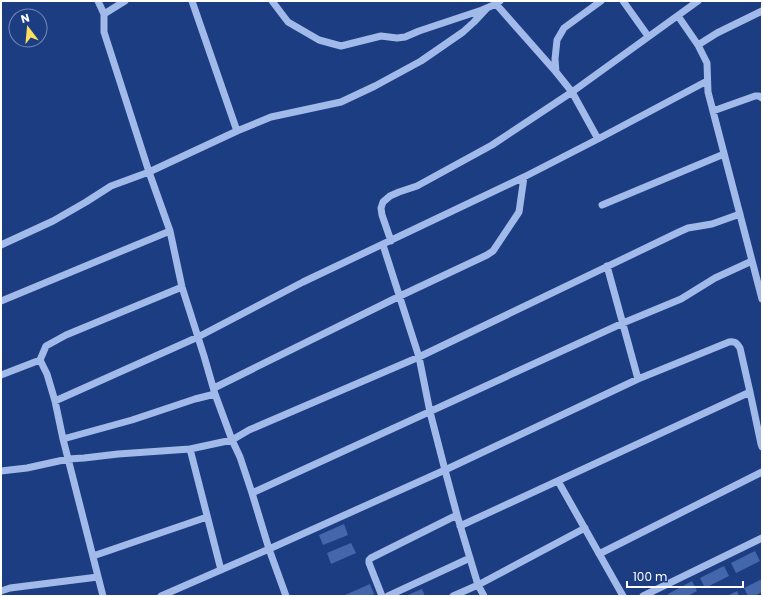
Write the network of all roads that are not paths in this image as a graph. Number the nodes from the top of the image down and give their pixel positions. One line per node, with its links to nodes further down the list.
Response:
1 (98, 1): 11 (street)
2 (125, 1): 11 (street)
3 (192, 1): 20 (street)
4 (272, 1): 9 (street)
5 (601, 1): 15 (street)
6 (623, 1): 13 (street)
7 (698, 1): 12 (street)
8 (498, 2): 9 (street); 15 (street)
9 (487, 8): 20 (street)
10 (762, 11): 14 (street)
11 (104, 14): 23 (street)
12 (678, 16): 13 (street); 14 (street)
13 (648, 36): 17 (street)
14 (698, 45): 16 (street)
15 (556, 72): 17 (street)
16 (707, 81): 19 (street); 21 (street)
17 (572, 92): 21 (street); 28 (street)
18 (762, 98): 19 (street)
19 (713, 111): 22 (street)
20 (237, 131): 23 (street)
21 (598, 139): 24 (street)
22 (724, 154): 25 (street); 26 (street)
23 (149, 172): 27 (street); 29 (street)
24 (524, 177): 28 (street); 34 (street)
25 (602, 205)
26 (740, 214): 31 (street); 32 (street)
27 (170, 231): 33 (street); 36 (street)
28 (391, 241): 30 (street)
29 (1, 245)
30 (383, 245): 34 (street); 38 (street)
31 (752, 261): 35 (street); 37 (street)
32 (607, 266): 37 (street); 39 (street)
33 (182, 287): 38 (street); 40 (street)
34 (400, 296): 39 (street); 43 (street)
35 (762, 299)
36 (1, 301)
37 (623, 323): 42 (street); 46 (street)
38 (198, 337): 43 (street); 45 (street)
39 (419, 357): 46 (street); 48 (street)
40 (40, 360): 41 (street); 45 (street)
41 (1, 374)
42 (638, 380): 44 (street); 52 (street)
43 (215, 391): 47 (street); 48 (street)
44 (750, 392): 49 (street); 55 (street)
45 (55, 400): 47 (street)
46 (430, 412): 52 (street); 56 (street)
47 (63, 439): 51 (street)
48 (232, 440): 50 (street); 56 (street)
49 (762, 447)
50 (190, 449): 51 (street); 58 (street)
51 (68, 459): 53 (street); 64 (street)
52 (444, 470): 57 (street); 62 (street)
53 (1, 471)
54 (761, 472): 63 (street)
55 (558, 481): 59 (street); 60 (street)
56 (252, 492): 62 (street)
57 (457, 515): 59 (street); 73 (street)
58 (207, 517): 64 (street); 66 (street)
59 (460, 526): 65 (street)
60 (585, 528): 63 (street); 68 (street)
61 (762, 538): 78 (street)
62 (269, 549): 66 (street); 72 (street)
63 (600, 554): 77 (street)
64 (93, 556): 67 (street)
65 (470, 558): 68 (street); 74 (street)
66 (221, 570): 71 (street)
67 (98, 577): 69 (street); 70 (street)
68 (478, 584): 75 (street); 76 (street)
69 (1, 590)
70 (104, 596)
71 (162, 596)
72 (286, 596)
73 (382, 596)
74 (388, 596)
75 (453, 596)
76 (484, 596)
77 (623, 596)
78 (643, 596)

